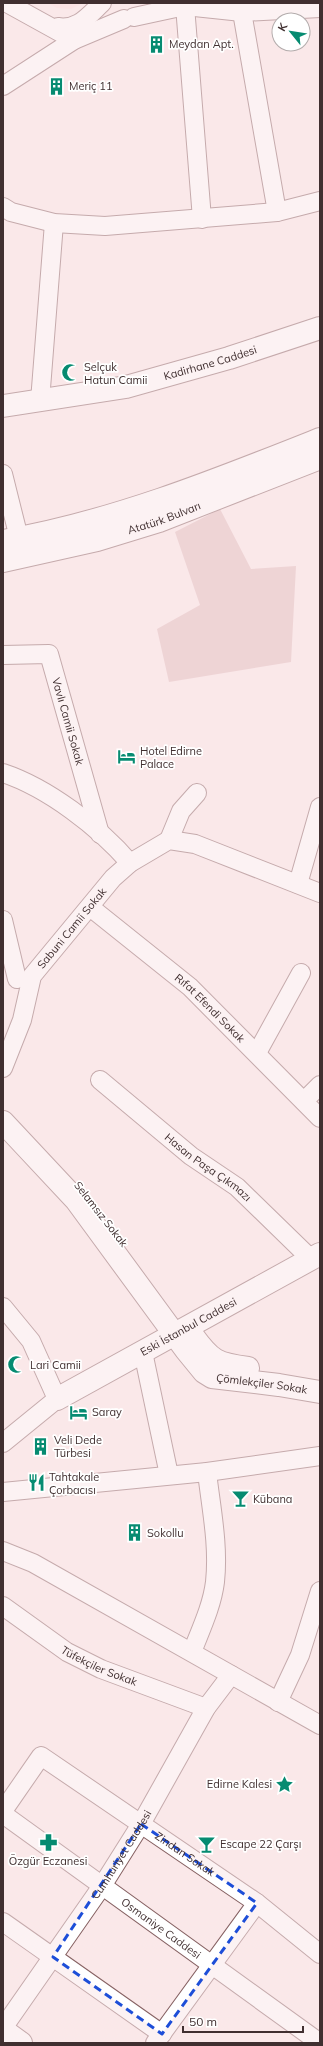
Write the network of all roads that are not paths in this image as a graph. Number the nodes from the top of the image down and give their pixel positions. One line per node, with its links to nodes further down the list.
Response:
1 (7, 3): 8 (street)
2 (102, 3): 8 (street)
3 (109, 3): 7 (street)
4 (180, 4): 6 (street); 7 (street); 14 (street)
5 (320, 8): 6 (street)
6 (242, 12): 13 (street)
7 (133, 13): 9 (street)
8 (48, 25): 9 (street)
9 (74, 40): 10 (street)
10 (3, 86)
11 (320, 201): 13 (street)
12 (3, 207): 15 (street)
13 (277, 212): 14 (street)
14 (202, 219): 15 (street)
15 (54, 223): 17 (street)
16 (320, 328): 17 (street, Kadirhane Caddesi)
17 (40, 401): 18 (street, Kadirhane Caddesi)
18 (3, 406)
19 (320, 439): 22 (street, Atatürk Bulvarı)
20 (320, 458): 23 (street, Atatürk Bulvarı)
21 (3, 474): 22 (street)
22 (11, 540)
23 (3, 561)
24 (3, 655): 28 (street, Vavlı Camii Sokak)
25 (3, 773): 28 (street)
26 (197, 793): 29 (street)
27 (320, 807): 31 (street)
28 (100, 834): 30 (street)
29 (169, 840): 30 (street, Sabuni Camii Sokak); 31 (street)
30 (130, 863): 33 (street, Sabuni Camii Sokak)
31 (298, 884): 32 (street)
32 (320, 893)
33 (90, 907): 36 (street, Sabuni Camii Sokak); 37 (street, Rıfat Efendi Sokak)
34 (3, 920): 36 (street)
35 (301, 973): 37 (street)
36 (17, 979): 38 (street, Sabuni Camii Sokak)
37 (257, 1053): 41 (street, Rıfat Efendi Sokak)
38 (3, 1068)
39 (100, 1080): 45 (street, Hasan Paşa Çıkmazı)
40 (320, 1085): 41 (street)
41 (304, 1101): 43 (street, Rıfat Efendi Sokak)
42 (3, 1112): 47 (street, Selamsız Sokak)
43 (320, 1118)
44 (3, 1122): 47 (street, Selamsız Sokak)
45 (316, 1256): 47 (street, Eski İstanbul Caddesi)
46 (3, 1307): 51 (street)
47 (181, 1331): 48 (street, Eski İstanbul Caddesi); 49 (street, Çömlekçiler Sokak); 50 (street, Çömlekçiler Sokak)
48 (143, 1352): 51 (street, Eski İstanbul Caddesi); 55 (street)
49 (320, 1380)
50 (320, 1392)
51 (57, 1399): 52 (street)
52 (3, 1443)
53 (320, 1456): 54 (street)
54 (207, 1472): 55 (street); 60 (street)
55 (169, 1475): 56 (street)
56 (3, 1492)
57 (3, 1551): 60 (street)
58 (320, 1591): 62 (street)
59 (3, 1606): 63 (street, Tüfekçiler Sokak)
60 (192, 1652): 61 (street)
61 (231, 1675): 62 (street); 63 (street, Cumhuriyet Caddesi)
62 (278, 1702): 64 (street)
63 (206, 1708): 66 (street, Cumhuriyet Caddesi)
64 (320, 1725)
65 (3, 1812): 66 (street, Zindan Sokak); 67 (street, Osmaniye Caddesi)
66 (141, 1824): 67 (street, Cumhuriyet Caddesi); 68 (street, Zindan Sokak)
67 (102, 1886): 71 (street, Cumhuriyet Caddesi); 72 (street, Osmaniye Caddesi)
68 (257, 1903): 70 (street, Zindan Sokak); 72 (street)
69 (3, 1922): 71 (street)
70 (319, 1951)
71 (53, 1957): 73 (street, Cumhuriyet Caddesi); 74 (street)
72 (212, 1964): 74 (street); 76 (street, Osmaniye Caddesi)
73 (3, 2029): 75 (street)
74 (159, 2039)
75 (21, 2043)
76 (320, 2043)

